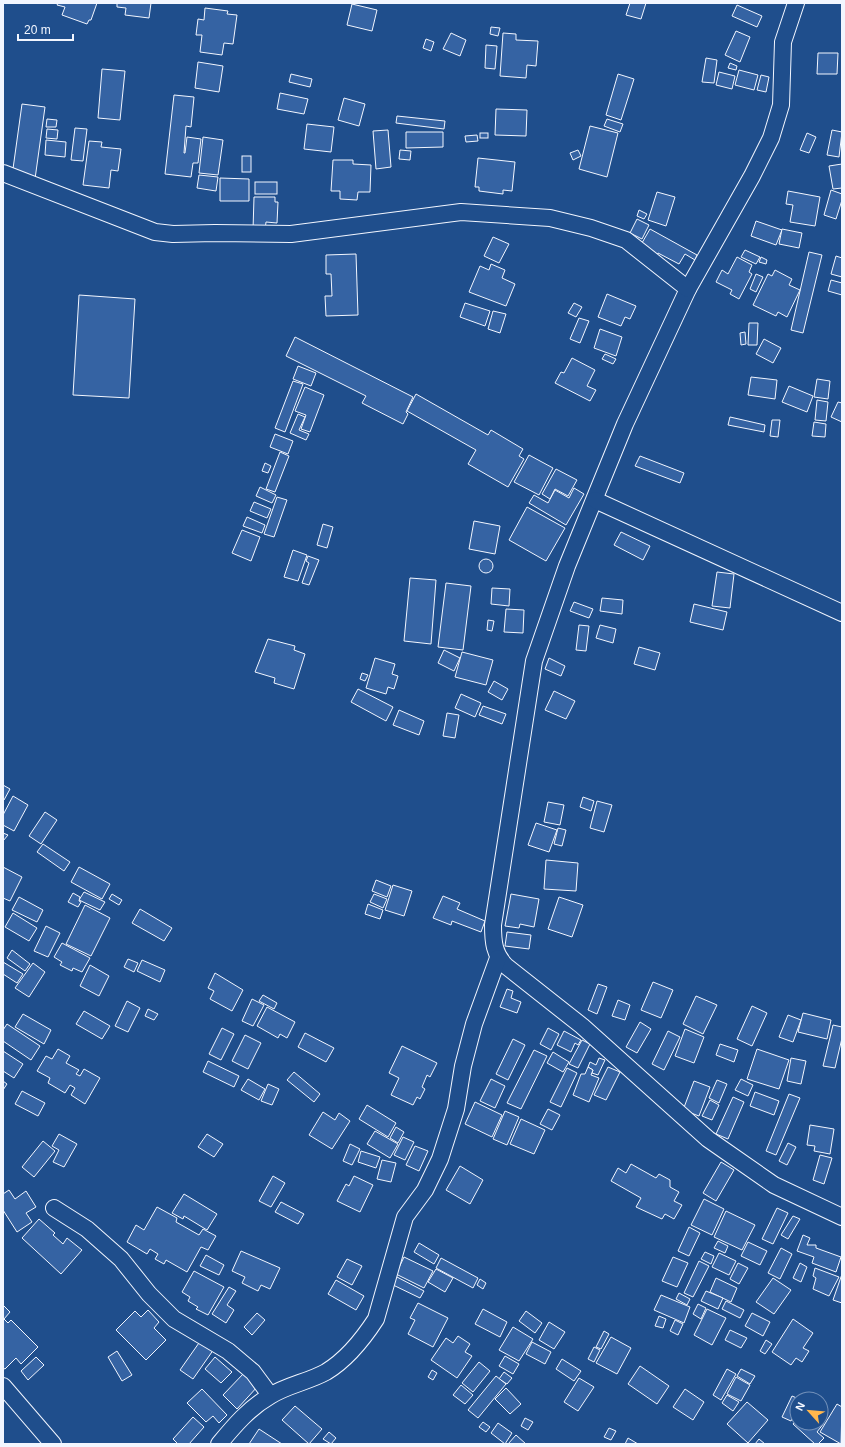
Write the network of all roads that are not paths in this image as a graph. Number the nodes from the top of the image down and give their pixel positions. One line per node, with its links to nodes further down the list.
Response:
1 (796, 3): 3 (street)
2 (3, 173): 3 (street)
3 (688, 289): 4 (street)
4 (594, 500): 5 (street); 6 (street)
5 (842, 612)
6 (498, 958): 8 (street); 10 (street)
7 (54, 1208): 10 (street)
8 (842, 1216)
9 (3, 1386): 11 (street)
10 (270, 1395): 12 (street)
11 (53, 1444)
12 (219, 1444)

